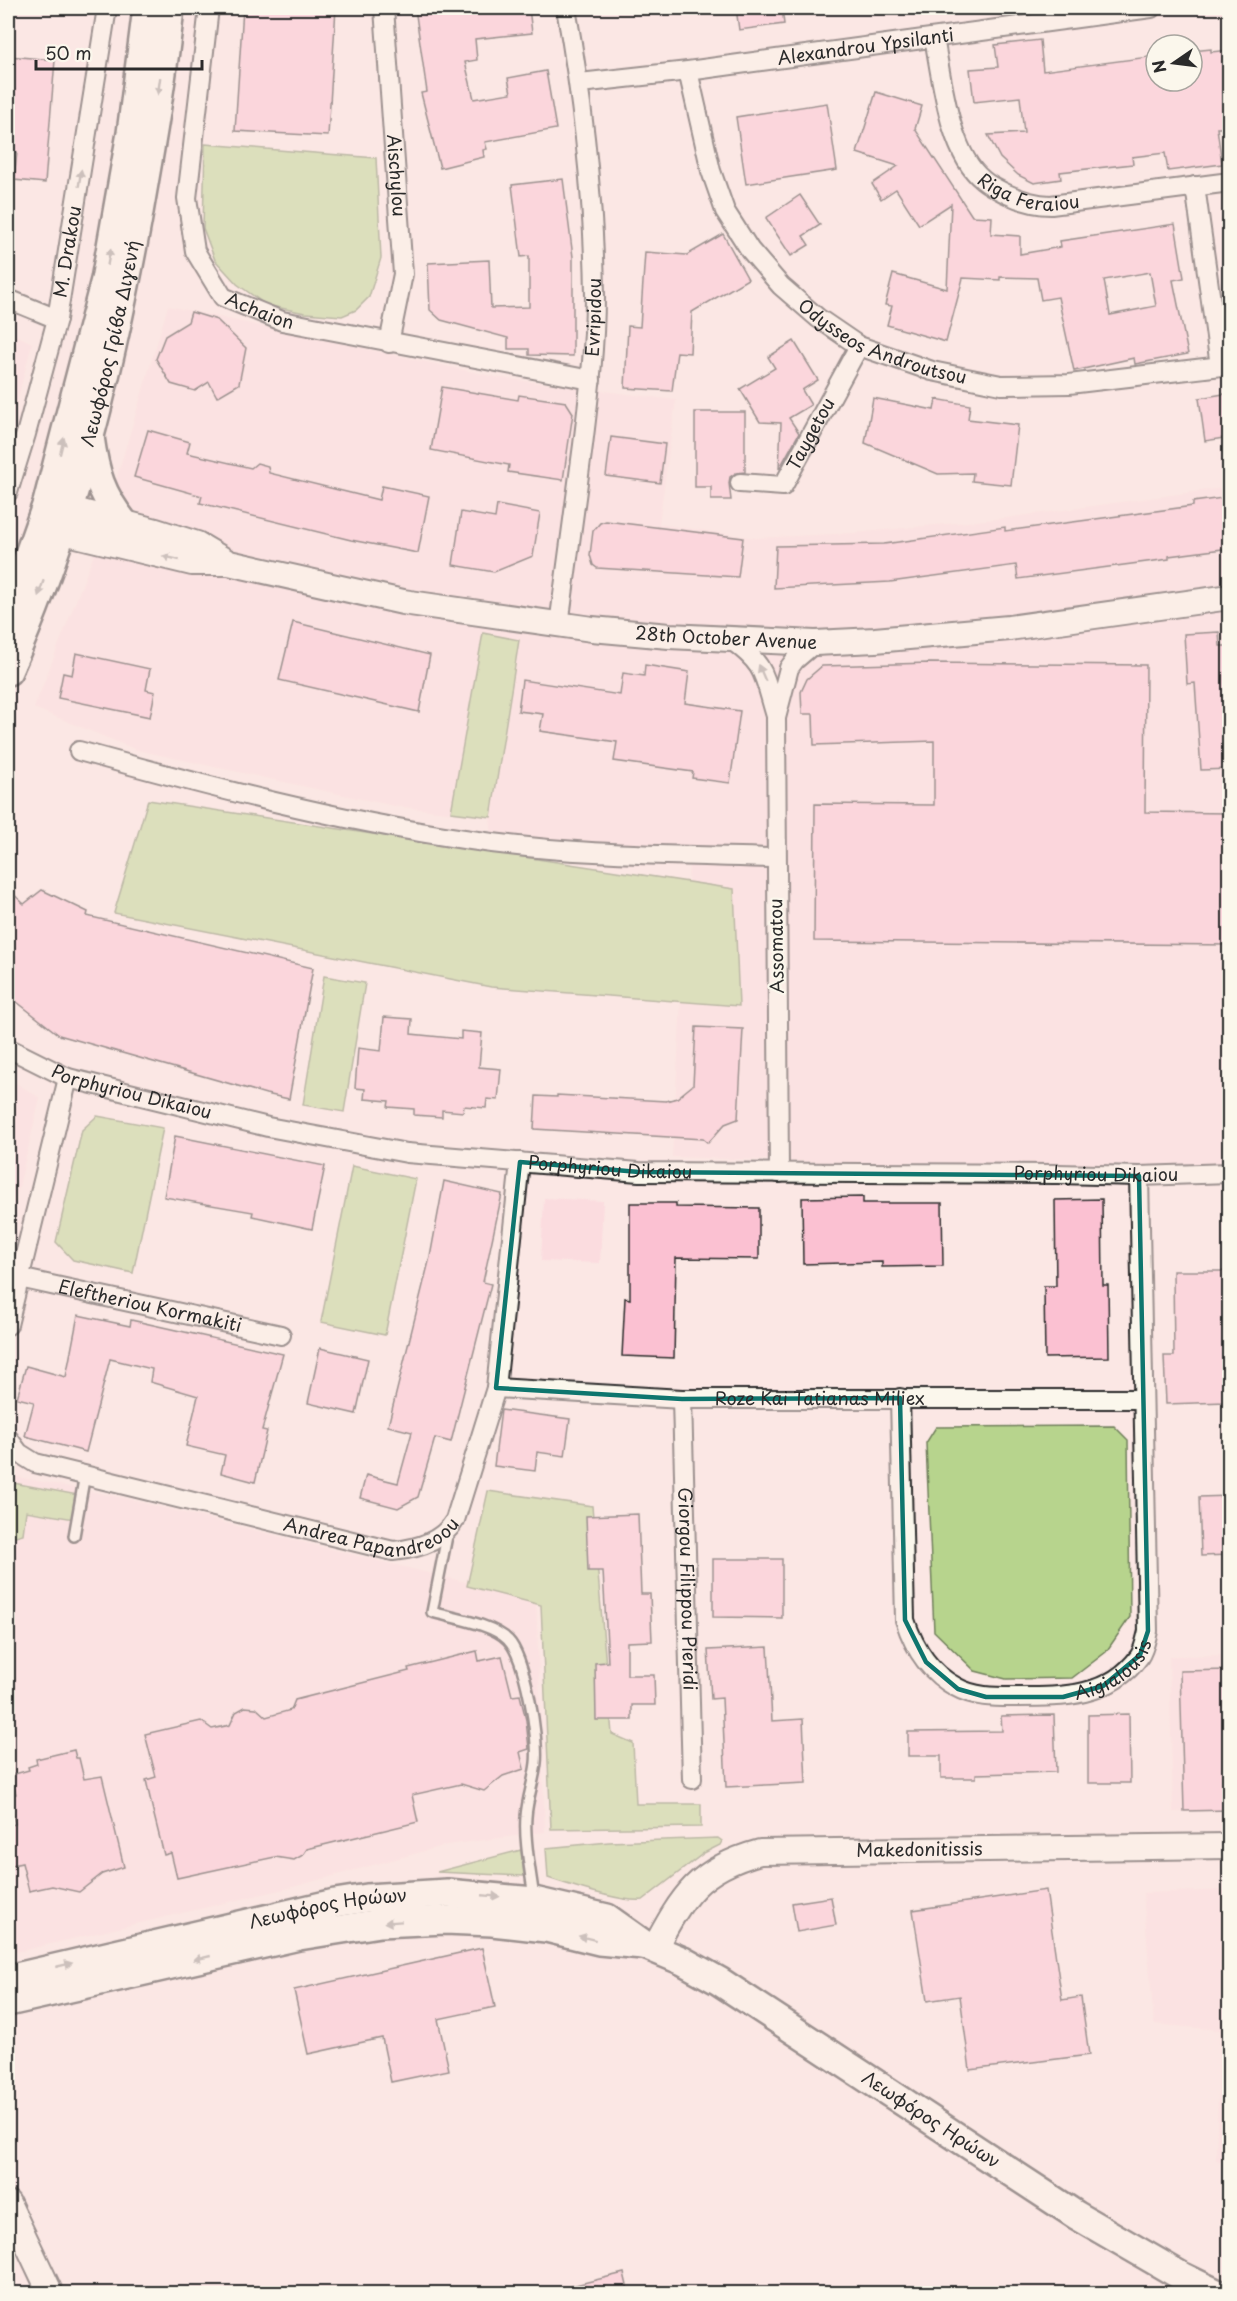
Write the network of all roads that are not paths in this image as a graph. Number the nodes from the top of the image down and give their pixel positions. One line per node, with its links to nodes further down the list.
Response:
1 (107, 8): 14 (street, M. Drakou, one-way to 1)
2 (147, 8): 22 (main road, Λεωφόρος Γρίβα Διγενή, one-way to 2)
3 (170, 8): 19 (main road, Λεωφόρος Γρίβα Διγενή, one-way to 19)
4 (209, 8): 15 (street, Achaion)
5 (384, 8): 15 (street, Aischylou)
6 (566, 8): 10 (street, Evripidou)
7 (1150, 8): 8 (street, Alexandrou Ypsilanti)
8 (934, 38): 9 (street, Alexandrou Ypsilanti); 12 (street, Riga Feraiou)
9 (688, 71): 10 (street, Alexandrou Ypsilanti); 16 (street, Odysseos Androutsou)
10 (580, 84): 18 (street, Evripidou)
11 (1230, 182): 12 (street, Riga Feraiou)
12 (1195, 186): 17 (street)
13 (8, 299): 14 (street)
14 (57, 319): 21 (street, M. Drakou)
15 (389, 343): 18 (street, Achaion)
16 (860, 346): 17 (street, Odysseos Androutsou); 20 (street, Taygetou)
17 (1225, 365)
18 (591, 380): 27 (street, Evripidou)
19 (89, 433): 22 (main road, Λεωφόρος Γρίβα Διγενή); 23 (main road)
20 (740, 483)
21 (8, 492)
22 (54, 518): 23 (main road, 28th October Avenue); 24 (main road, 28th October Avenue, one-way to 22); 26 (main road, Λεωφόρος Γρίβα Διγενή); 30 (main road, Λεωφόρος Γρίβα Διγενή, one-way to 30)
23 (124, 523): 24 (main road, 28th October Avenue)
24 (229, 563): 27 (main road, 28th October Avenue)
25 (1230, 597): 29 (main road, 28th October Avenue)
26 (8, 613)
27 (559, 625): 28 (main road, 28th October Avenue)
28 (730, 639): 29 (main road, 28th October Avenue); 31 (street, Assomatou, one-way to 28)
29 (815, 643): 31 (street, Assomatou)
30 (8, 671)
31 (776, 718): 33 (street, Assomatou)
32 (79, 751): 33 (street)
33 (776, 858): 37 (street, Assomatou)
34 (8, 1048): 35 (street, Porphyriou Dikaiou)
35 (68, 1078): 36 (street, Porphyriou Dikaiou); 40 (street)
36 (520, 1162): 37 (street, Porphyriou Dikaiou); 43 (street, Andrea Papandreoou)
37 (779, 1173): 39 (street, Porphyriou Dikaiou)
38 (1230, 1173): 39 (street, Porphyriou Dikaiou)
39 (1140, 1176): 46 (street, Aigialousis)
40 (18, 1278): 41 (street); 42 (street, Eleftheriou Kormakiti)
41 (8, 1325)
42 (282, 1335)
43 (496, 1389): 45 (street, Roze Kai Tatianas Miliex); 49 (street, Andrea Papandreoou)
44 (900, 1398): 45 (street, Roze Kai Tatianas Miliex); 46 (street, Roze Kai Tatianas Miliex); 46 (street, Aigialousis)
45 (681, 1399): 51 (street, Giorgou Filippou Pieridi)
46 (1143, 1399)
47 (8, 1438): 48 (street, Andrea Papandreoou)
48 (85, 1474): 49 (street, Andrea Papandreoou); 50 (lane)
49 (448, 1532): 53 (lane)
50 (74, 1536)
51 (692, 1779)
52 (1230, 1846): 54 (main road, Makedonitissis)
53 (534, 1901): 54 (main road, Λεωφόρος Ηρώων); 55 (main road, Λεωφόρος Ηρώων, one-way to 53)
54 (650, 1947): 56 (main road, Λεωφόρος Ηρώων, one-way to 56); 59 (main road, Λεωφόρος Ηρώων)
55 (8, 1979)
56 (8, 2002)
57 (8, 2203): 58 (main road)
58 (51, 2294)
59 (1218, 2294)

